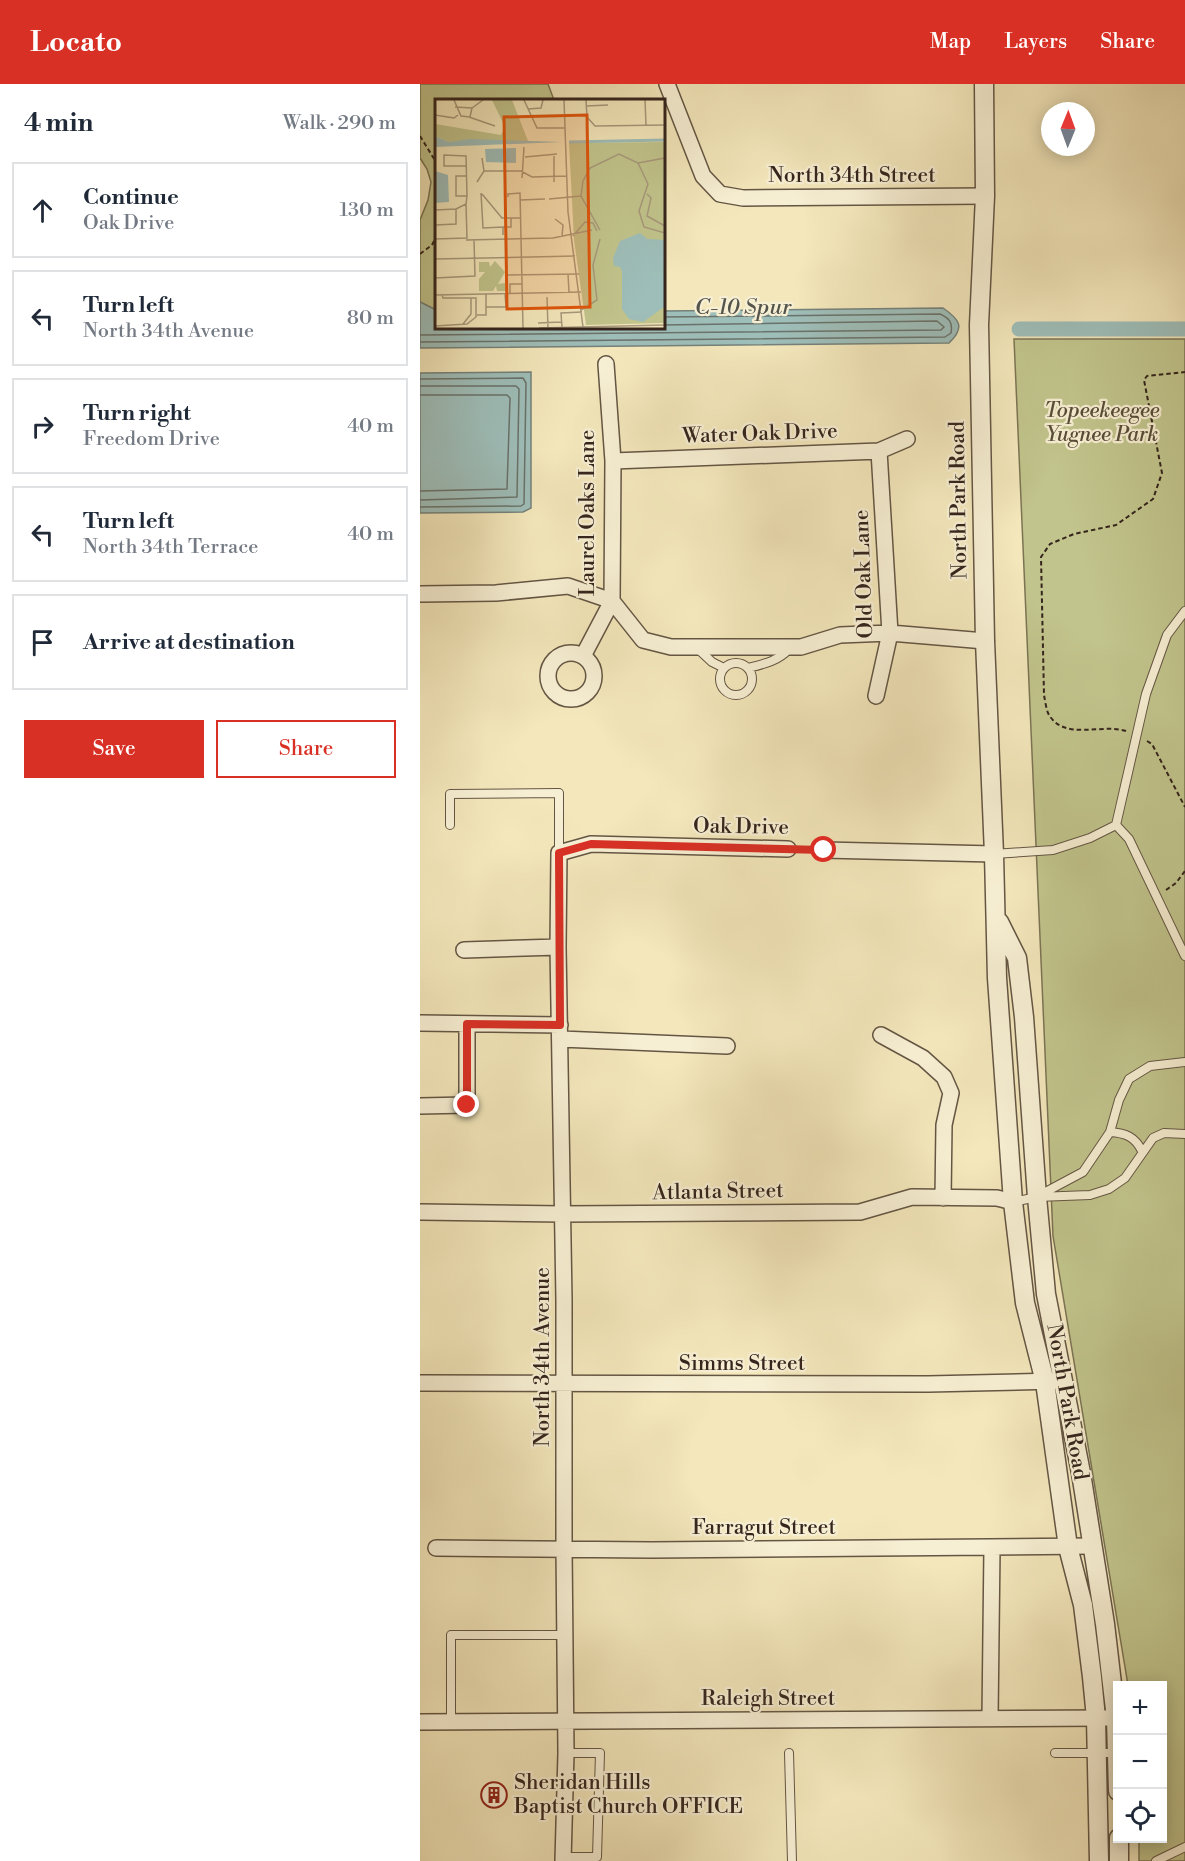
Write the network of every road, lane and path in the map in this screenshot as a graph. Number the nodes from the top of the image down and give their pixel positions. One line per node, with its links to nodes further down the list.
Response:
1 (667, 84): 5 (street, North 34th Street)
2 (984, 84): 5 (street, North Park Road)
3 (420, 136): 4 (path)
4 (435, 160)
5 (985, 196): 17 (street, North Park Road)
6 (435, 239): 7 (path)
7 (420, 254)
8 (606, 364): 12 (street, Laurel Oaks Lane)
9 (1185, 372): 24 (path)
10 (906, 439): 11 (street, Water Oak Drive)
11 (879, 451): 12 (street, Water Oak Drive); 16 (street, Old Oak Lane)
12 (613, 461): 14 (street, Laurel Oaks Lane)
13 (420, 594): 14 (street)
14 (612, 601): 18 (street); 20 (street, Laurel Oaks Lane)
15 (1185, 611): 24 (lane)
16 (890, 633): 17 (street); 19 (street); 23 (street, Old Oak Lane)
17 (985, 641): 31 (street, North Park Road)
18 (696, 647): 19 (street); 21 (lane)
19 (791, 647): 22 (lane)
20 (583, 656)
21 (724, 668): 22 (lane); 22 (lane)
22 (748, 668)
23 (876, 696)
24 (1137, 734): 25 (path); 27 (lane)
25 (1185, 807)
26 (450, 825): 30 (lane)
27 (1116, 825): 31 (lane); 33 (lane)
28 (788, 849): 30 (street, Oak Drive)
29 (824, 850): 31 (street)
30 (559, 853): 35 (street, North 34th Avenue)
31 (994, 854): 34 (street, North Park Road)
32 (1185, 871): 33 (path)
33 (1156, 895): 37 (lane)
34 (996, 915): 48 (street, North Park Road); 50 (street, North Park Road)
35 (558, 947): 36 (street); 40 (street, North 34th Avenue)
36 (464, 950)
37 (1185, 956)
38 (420, 1023): 39 (street)
39 (467, 1024): 40 (street); 44 (street)
40 (560, 1032): 42 (street); 52 (street, North 34th Avenue)
41 (881, 1035): 49 (street)
42 (728, 1046)
43 (1184, 1059): 45 (lane)
44 (420, 1106)
45 (1110, 1132): 47 (lane); 48 (lane)
46 (1185, 1134): 47 (lane)
47 (1142, 1151): 48 (lane)
48 (1037, 1197): 50 (lane); 53 (street, North Park Road)
49 (943, 1198): 50 (street, Atlanta Street); 52 (street, Atlanta Street)
50 (1013, 1202): 55 (street, North Park Road)
51 (420, 1212): 52 (street, Atlanta Street)
52 (562, 1214): 54 (street, North 34th Avenue)
53 (1064, 1380): 55 (street, Simms Street); 57 (street, North Park Road)
54 (564, 1382): 55 (street, Simms Street); 56 (street, Simms Street); 60 (street, North 34th Avenue)
55 (1045, 1382): 58 (street, North Park Road)
56 (420, 1383)
57 (1093, 1546): 58 (street, Farragut Street); 63 (street, North Park Road)
58 (1068, 1547): 61 (street, Farragut Street); 65 (street, North Park Road)
59 (436, 1548): 60 (street, Farragut Street)
60 (564, 1548): 61 (street, Farragut Street); 62 (street, North 34th Avenue)
61 (992, 1548): 64 (street)
62 (565, 1635): 67 (street, North 34th Avenue); 69 (lane)
63 (1113, 1696)
64 (990, 1718): 65 (street, Raleigh Street); 67 (street, Raleigh Street)
65 (1096, 1718): 66 (street, Raleigh Street); 73 (street, North Park Road)
66 (1113, 1718)
67 (566, 1720): 69 (street, Raleigh Street); 70 (street, North 34th Avenue)
68 (420, 1722): 69 (street, Raleigh Street)
69 (451, 1722)
70 (566, 1753): 77 (street, North 34th Avenue); 77 (lane)
71 (789, 1753): 78 (lane)
72 (1055, 1753): 73 (lane)
73 (1096, 1753): 74 (lane); 79 (street, North Park Road)
74 (1113, 1753)
75 (1119, 1843): 80 (street)
76 (1185, 1847): 81 (lane)
77 (563, 1859)
78 (792, 1861)
79 (1099, 1861)
80 (1119, 1861)
81 (1156, 1861)

